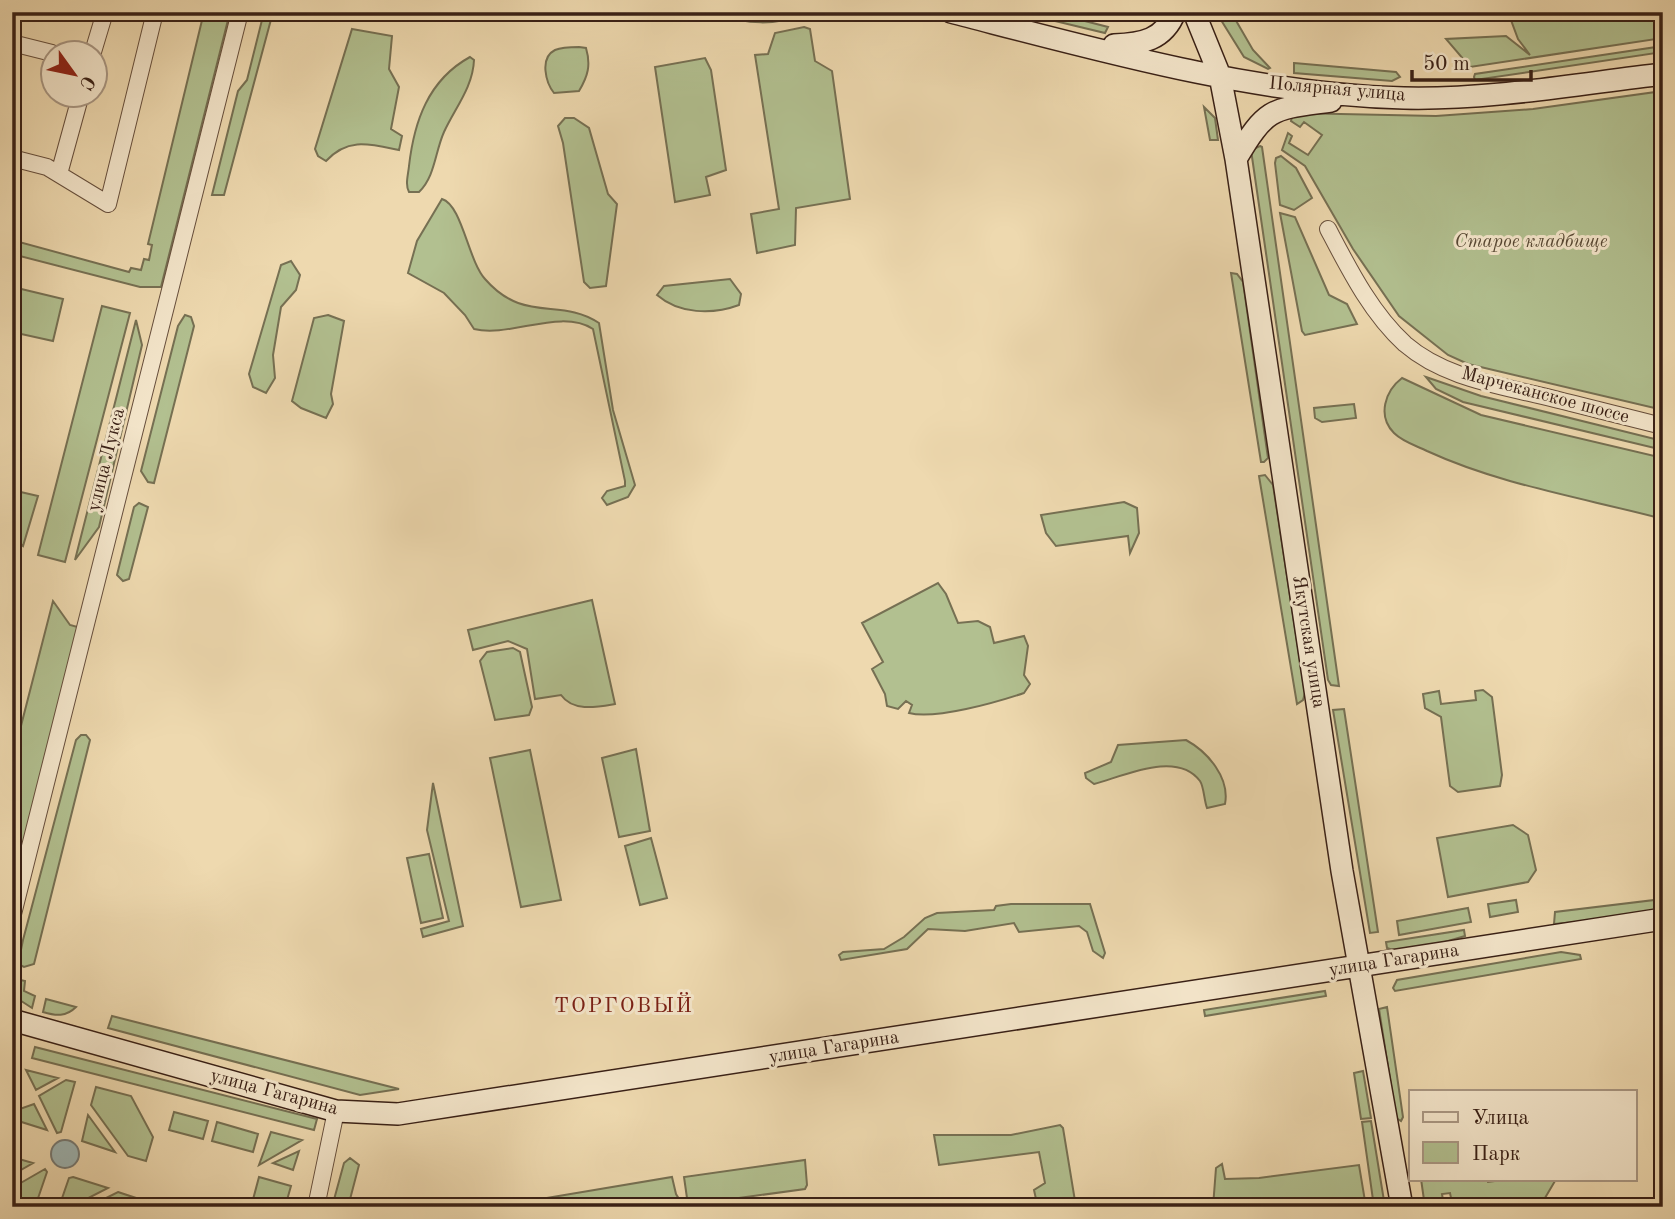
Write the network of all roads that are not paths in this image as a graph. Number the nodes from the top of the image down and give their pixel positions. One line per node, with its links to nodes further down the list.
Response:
1 (105, 12): 7 (street)
2 (155, 12): 17 (street)
3 (240, 12): 20 (street, улица Лукса)
4 (951, 12): 9 (main road)
5 (1175, 12): 9 (main road)
6 (1194, 12): 12 (main road)
7 (97, 38)
8 (12, 43): 10 (street)
9 (1081, 45): 12 (main road, Полярная улица)
10 (38, 50)
11 (1663, 74): 13 (main road, Полярная улица)
12 (1220, 76): 13 (main road, Полярная улица); 16 (main road, Якутская улица)
13 (1370, 96): 16 (main road)
14 (78, 108): 17 (street)
15 (12, 158): 17 (street)
16 (1236, 159): 22 (main road, Якутская улица)
17 (59, 174)
18 (1328, 229): 19 (street, Марчеканское шоссе)
19 (1663, 426)
20 (12, 918)
21 (1663, 919): 22 (main road, улица Гагарина)
22 (1359, 967): 24 (main road, улица Гагарина); 26 (main road, Якутская улица)
23 (12, 1020): 24 (main road, улица Гагарина)
24 (336, 1111): 25 (street)
25 (316, 1207)
26 (1402, 1207)

